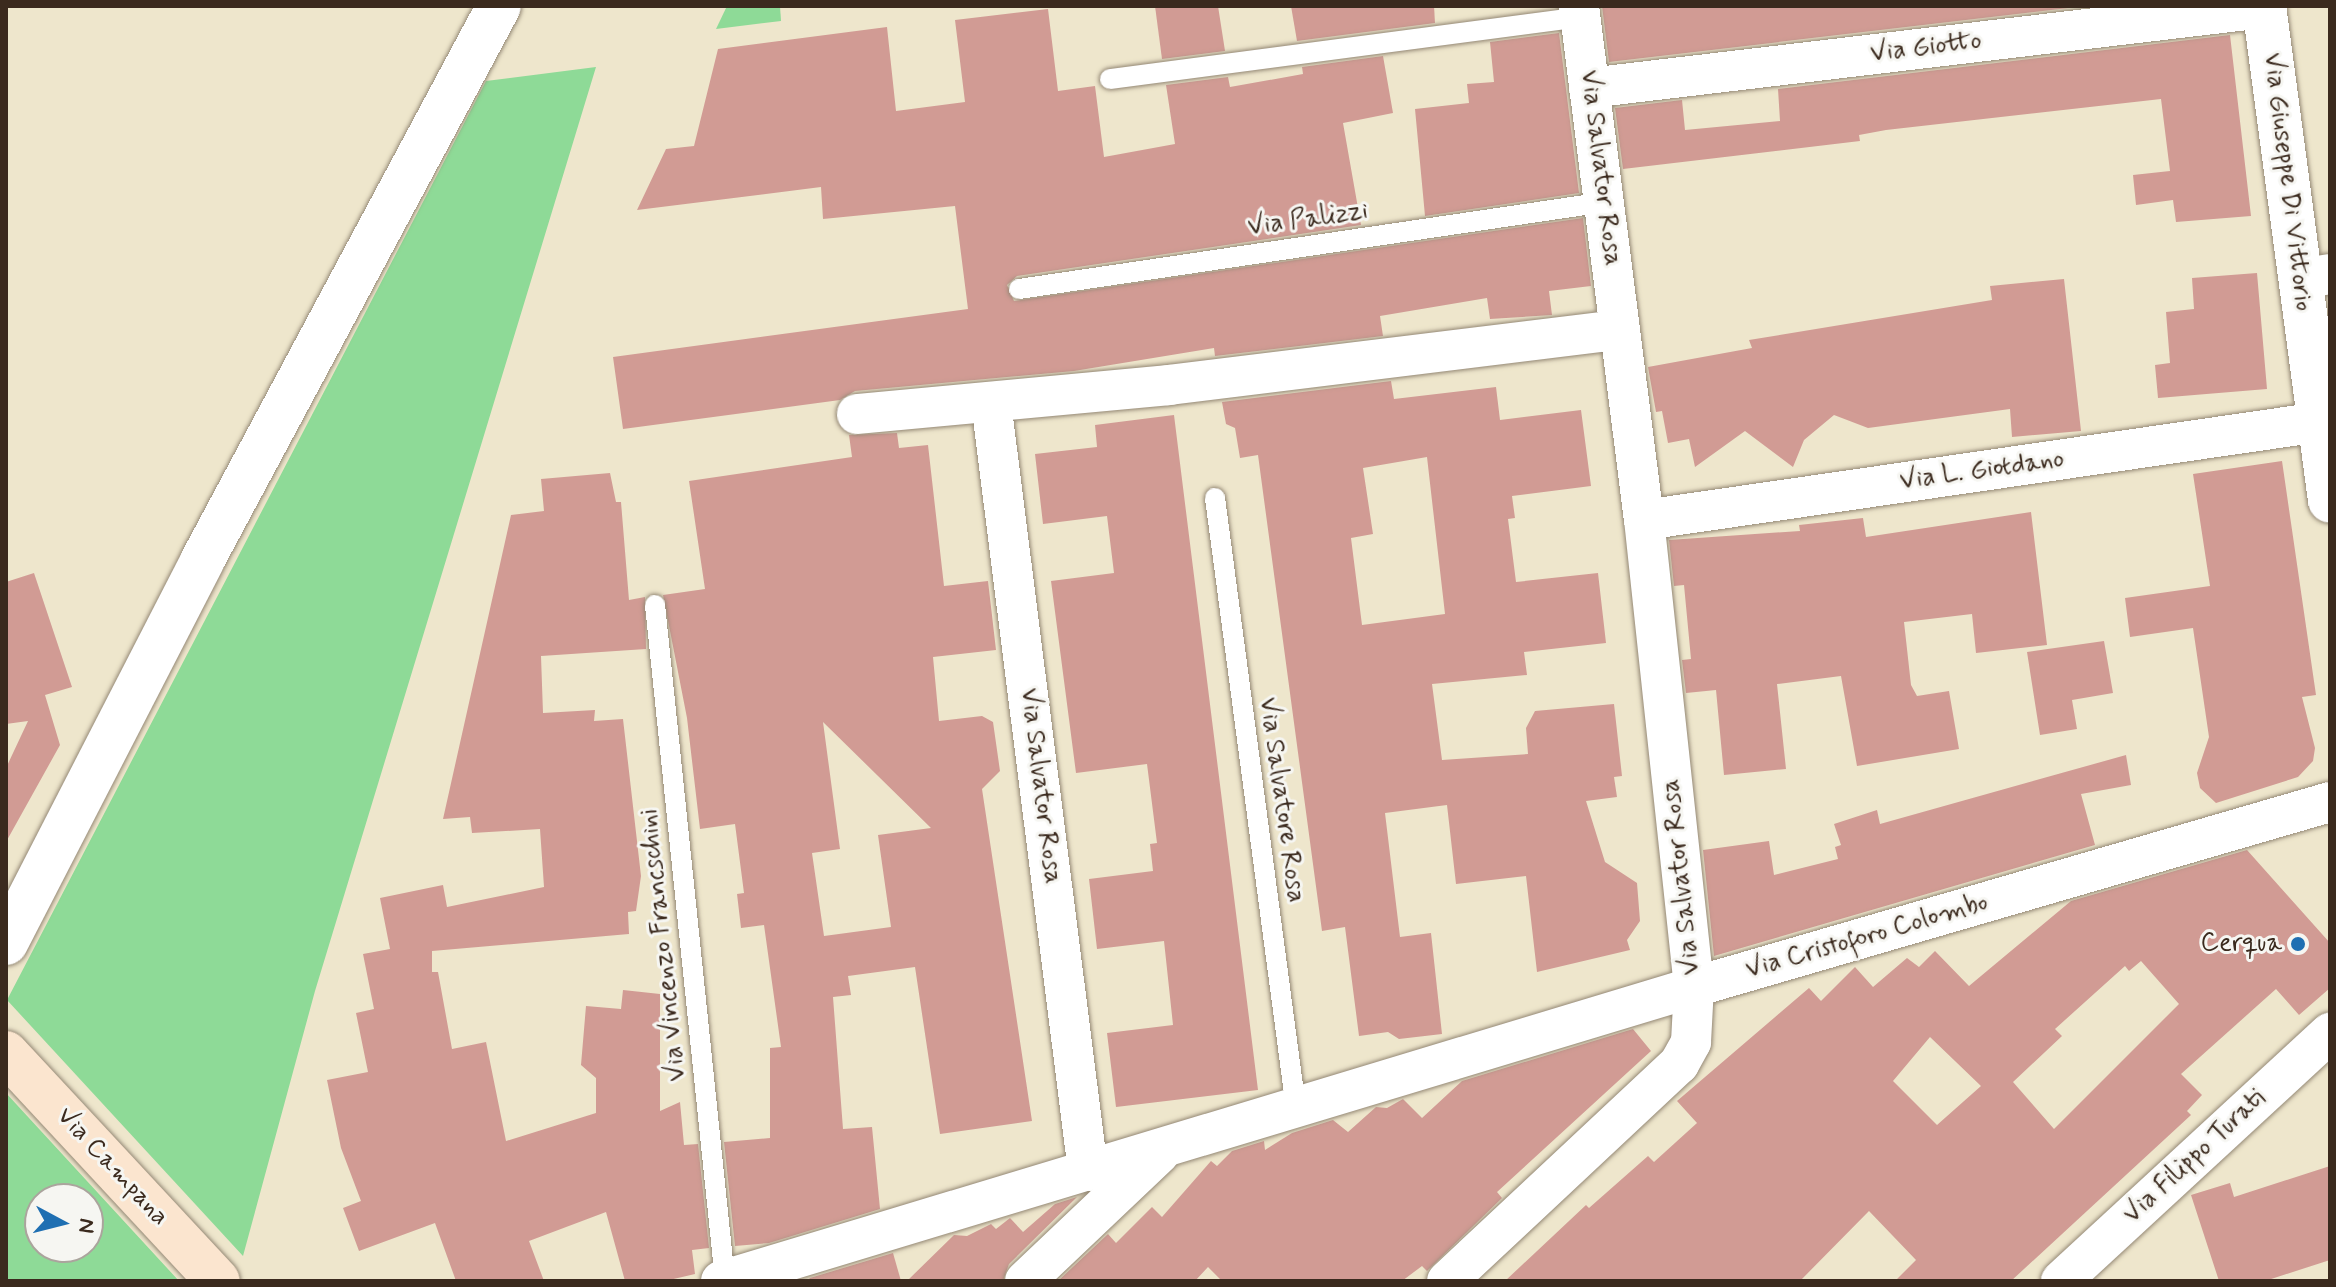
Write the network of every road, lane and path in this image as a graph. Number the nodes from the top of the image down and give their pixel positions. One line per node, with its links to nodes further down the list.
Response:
1 (499, 6): 18 (street)
2 (2264, 7): 5 (street, Via Giotto); 7 (street, Via Giuseppe Di Vittorio)
3 (1580, 12): 4 (lane); 5 (street, Via Salvator Rosa)
4 (1110, 79)
5 (1589, 88): 6 (street, Via Salvator Rosa)
6 (1605, 202): 8 (lane, Via Palizzi); 9 (street, Via Salvator Rosa)
7 (2314, 277): 12 (street, Via Giuseppe Di Vittorio)
8 (1019, 289)
9 (1620, 330): 10 (street); 15 (street, Via Salvator Rosa)
10 (991, 402): 11 (street); 24 (street, Via Salvator Rosa)
11 (857, 414)
12 (2320, 422): 14 (street, Via Giuseppe Di Vittorio); 15 (street, Via L. Giotdano)
13 (1215, 498): 22 (lane, Via Salvatore Rosa)
14 (2330, 501)
15 (1644, 520): 19 (street, Via Salvator Rosa)
16 (655, 605): 25 (lane, Via Vincenzo Francschini)
17 (2330, 802): 19 (street, Via Cristoforo Colombo)
18 (10, 927)
19 (1694, 987): 22 (street, Via Salvator Rosa); 28 (street)
20 (2330, 1033): 29 (street, Via Filippo Turati)
21 (6, 1053): 26 (main road, Via Campana)
22 (1296, 1108): 23 (street, Via Salvator Rosa)
23 (1165, 1148): 24 (street, Via Salvator Rosa); 27 (street)
24 (1088, 1171): 25 (street, Via Salvator Rosa)
25 (723, 1280)
26 (218, 1281)
27 (1025, 1281)
28 (1447, 1281)
29 (2061, 1281)

